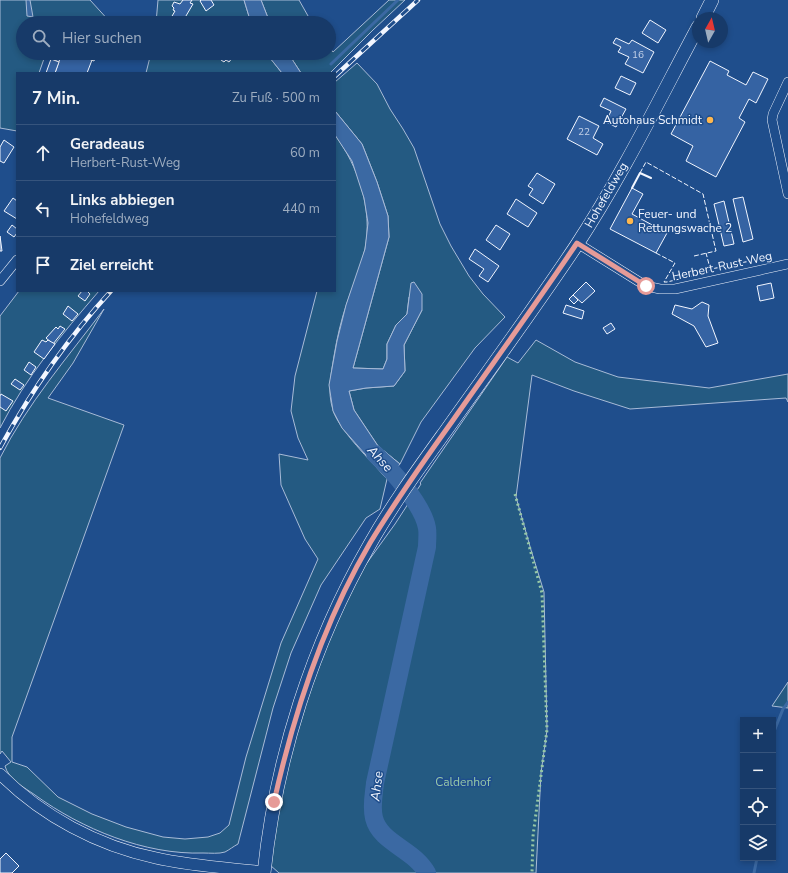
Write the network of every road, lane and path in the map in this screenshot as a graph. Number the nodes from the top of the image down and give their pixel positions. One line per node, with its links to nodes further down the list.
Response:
1 (712, 0): 2 (main road)
2 (706, 12)
3 (692, 38): 6 (main road, Hohefeldweg)
4 (788, 82): 5 (street)
5 (788, 194)
6 (577, 243): 8 (street, Herbert-Rust-Weg); 11 (main road, Hohefeldweg)
7 (16, 261): 9 (street)
8 (788, 264)
9 (0, 281)
10 (0, 774): 11 (street)
11 (264, 873)

